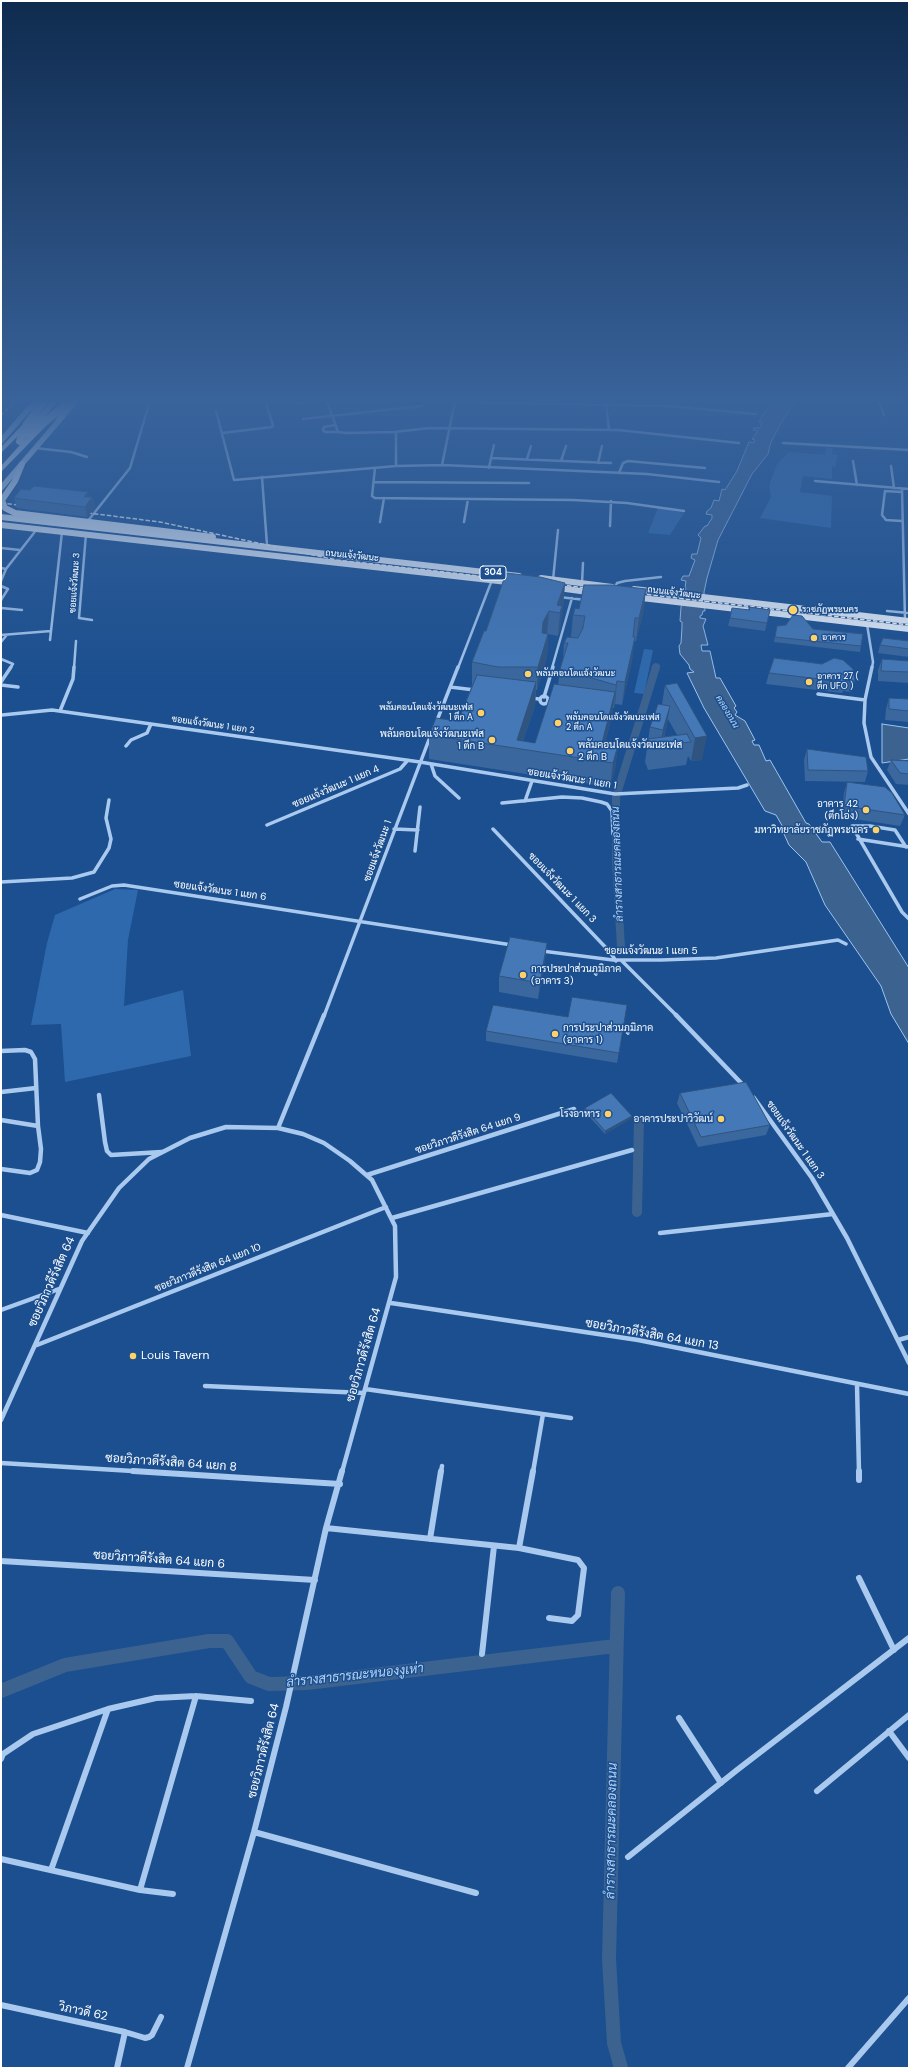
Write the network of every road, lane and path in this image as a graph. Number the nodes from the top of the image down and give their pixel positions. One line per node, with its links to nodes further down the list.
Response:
1 (4, 498): 11 (main road)
2 (106, 498): 15 (street)
3 (263, 498): 27 (street)
4 (379, 498): 5 (street)
5 (384, 498): 8 (street); 16 (street)
6 (884, 498): 14 (street)
7 (902, 498): 14 (street)
8 (468, 499): 9 (street); 17 (street)
9 (611, 501): 10 (street); 19 (street)
10 (684, 511)
11 (15, 513): 12 (main road); 15 (main road, ถนนแจ้งวัฒนะ)
12 (1, 517): 24 (main road, ถนนแจ้งวัฒนะ / 304, bridge)
13 (1, 520): 24 (main road, ถนนแจ้งวัฒนะ / 304)
14 (902, 521): 25 (street)
15 (87, 522): 27 (main road, ถนนแจ้งวัฒนะ)
16 (380, 522)
17 (464, 522)
18 (1, 525): 20 (main road, ถนนแจ้งวัฒนะ)
19 (610, 526)
20 (37, 529): 22 (main road, ถนนแจ้งวัฒนะ); 30 (street)
21 (558, 530): 41 (street)
22 (62, 532): 23 (main road, ถนนแจ้งวัฒนะ); 62 (street)
23 (86, 534): 31 (main road, ถนนแจ้งวัฒนะ); 59 (street, ซอยแจ้งวัฒนะ 3)
24 (204, 542): 29 (main road, ถนนแจ้งวัฒนะ / 304); 31 (main road, ถนนแจ้งวัฒนะ / 304)
25 (903, 543): 26 (street); 32 (street)
26 (909, 544)
27 (267, 545): 29 (main road, ถนนแจ้งวัฒนะ)
28 (1, 548): 30 (street)
29 (280, 548): 41 (main road, ถนนแจ้งวัฒนะ / 304)
30 (20, 550): 38 (street)
31 (269, 555): 40 (main road, ถนนแจ้งวัฒนะ / 304)
32 (904, 556): 33 (street); 35 (street)
33 (909, 557)
34 (583, 563): 43 (street)
35 (904, 567): 37 (street); 48 (street)
36 (1, 568): 38 (street)
37 (909, 568)
38 (6, 569): 42 (street)
39 (661, 577): 47 (street)
40 (492, 580): 44 (main road, ถนนแจ้งวัฒนะ / 304); 72 (street)
41 (553, 580): 43 (main road, ถนนแจ้งวัฒนะ / 304)
42 (1, 581)
43 (582, 583): 47 (main road, ถนนแจ้งวัฒนะ / 304)
44 (526, 584)
45 (1, 586): 52 (street)
46 (541, 586): 60 (main road, ถนนแจ้งวัฒนะ)
47 (615, 587): 58 (main road, ถนนแจ้งวัฒนะ / 304)
48 (904, 588): 49 (street); 58 (street)
49 (909, 589)
50 (557, 596): 51 (street)
51 (572, 598): 53 (street); 76 (street)
52 (1, 600)
53 (593, 601)
54 (1, 608): 55 (street)
55 (22, 610)
56 (888, 611): 58 (street)
57 (909, 613): 58 (street)
58 (906, 618)
59 (92, 620)
60 (867, 624): 61 (main road, ถนนแจ้งวัฒนะ); 78 (street)
61 (909, 629)
62 (51, 631): 64 (street); 65 (street)
63 (1, 635): 64 (street)
64 (6, 636): 67 (street)
65 (50, 640)
66 (76, 641): 79 (street)
67 (1, 642)
68 (1, 659): 69 (street)
69 (1, 682)
70 (1, 685): 71 (street)
71 (18, 687)
72 (450, 687): 73 (street); 82 (street)
73 (481, 691)
74 (818, 694): 78 (street)
75 (525, 697): 77 (street)
76 (544, 697): 77 (street); 77 (street)
77 (539, 699)
78 (866, 700): 95 (street)
79 (60, 711): 80 (street, ซอยแจ้งวัฒนะ 1 แยก 2); 81 (street, ซอยแจ้งวัฒนะ 1 แยก 2)
80 (2, 714)
81 (151, 724): 84 (street); 85 (street, ซอยแจ้งวัฒนะ 1 แยก 2)
82 (434, 728)
83 (431, 735): 86 (street, ซอยแจ้งวัฒนะ 1)
84 (126, 746)
85 (408, 760): 86 (street, ซอยแจ้งวัฒนะ 1 แยก 2); 96 (street, ซอยแจ้งวัฒนะ 1 แยก 4)
86 (420, 762): 87 (street, ซอยแจ้งวัฒนะ 1 แยก 1); 97 (street, ซอยแจ้งวัฒนะ 1)
87 (431, 764): 88 (street, ซอยแจ้งวัฒนะ 1 แยก 1); 90 (street)
88 (532, 780): 89 (street, ซอยแจ้งวัฒนะ 1 แยก 1); 92 (street)
89 (747, 785)
90 (459, 798)
91 (109, 800): 104 (street)
92 (525, 801): 93 (street); 100 (street)
93 (502, 803)
94 (420, 807): 99 (street)
95 (909, 814)
96 (267, 826)
97 (394, 829): 99 (street); 107 (street, ซอยแจ้งวัฒนะ 1)
98 (493, 829): 111 (street, ซอยแจ้งวัฒนะ 1 แยก 3)
99 (418, 830): 103 (street)
100 (613, 834)
101 (858, 839): 102 (street); 102 (street); 106 (street)
102 (907, 847)
103 (415, 851)
104 (1, 882)
105 (80, 899): 107 (street, ซอยแจ้งวัฒนะ 1 แยก 6)
106 (909, 920)
107 (361, 921): 109 (street); 121 (street, ซอยแจ้งวัฒนะ 1)
108 (846, 944): 111 (street, ซอยแจ้งวัฒนะ 1 แยก 5)
109 (516, 946)
110 (539, 950): 111 (street, ซอยแจ้งวัฒนะ 1 แยก 5)
111 (618, 960): 114 (street, ซอยแจ้งวัฒนะ 1 แยก 3)
112 (1, 1051): 113 (street)
113 (36, 1088): 115 (street); 120 (street)
114 (747, 1090)
115 (1, 1092)
116 (99, 1095): 123 (street)
117 (751, 1095): 127 (street, ซอยแจ้งวัฒนะ 1 แยก 3)
118 (574, 1108): 125 (street, ซอยวิภาวดีรังสิต 64 แยก 9)
119 (1, 1120): 120 (street)
120 (38, 1126): 124 (street)
121 (278, 1128): 123 (street, ซอยวิภาวดีรังสิต 64); 125 (street, ซอยวิภาวดีรังสิต 64)
122 (632, 1150): 129 (street)
123 (162, 1152): 130 (street, ซอยวิภาวดีรังสิต 64)
124 (1, 1169)
125 (367, 1174): 126 (street, ซอยวิภาวดีรังสิต 64)
126 (386, 1207): 129 (street, ซอยวิภาวดีรังสิต 64); 137 (street, ซอยวิภาวดีรังสิต 64 แยก 10)
127 (833, 1214): 131 (street); 136 (street, ซอยแจ้งวัฒนะ 1 แยก 3)
128 (1, 1215): 130 (street)
129 (392, 1218): 133 (street, ซอยวิภาวดีรังสิต 64)
130 (88, 1232): 132 (street, ซอยวิภาวดีรังสิต 64)
131 (660, 1234)
132 (59, 1289): 134 (street); 137 (street, ซอยวิภาวดีรังสิต 64)
133 (390, 1303): 139 (street, ซอยวิภาวดีรังสิต 64 แยก 13); 141 (street, ซอยวิภาวดีรังสิต 64)
134 (1, 1310)
135 (909, 1337): 136 (street)
136 (898, 1340): 138 (street, ซอยแจ้งวัฒนะ 1 แยก 3)
137 (36, 1345): 145 (street, ซอยวิภาวดีรังสิต 64)
138 (909, 1363)
139 (858, 1385): 142 (street, ซอยวิภาวดีรังสิต 64 แยก 13); 148 (street)
140 (206, 1386): 141 (street)
141 (364, 1391): 143 (street); 149 (street, ซอยวิภาวดีรังสิต 64)
142 (909, 1394)
143 (543, 1414): 144 (street); 153 (street)
144 (571, 1418)
145 (1, 1420)
146 (1, 1463): 149 (street, ซอยวิภาวดีรังสิต 64 แยก 8)
147 (442, 1466): 151 (street)
148 (859, 1480)
149 (340, 1484): 150 (street, ซอยวิภาวดีรังสิต 64)
150 (326, 1528): 151 (street); 156 (street, ซอยวิภาวดีรังสิต 64)
151 (430, 1539): 152 (street)
152 (494, 1546): 153 (street); 160 (street)
153 (519, 1548): 157 (street)
154 (1, 1561): 156 (street, ซอยวิภาวดีรังสิต 64 แยก 6)
155 (859, 1578): 159 (street)
156 (315, 1580): 171 (street, ซอยวิภาวดีรังสิต 64)
157 (549, 1618)
158 (909, 1638): 159 (street)
159 (894, 1650): 169 (street)
160 (482, 1654)
161 (196, 1696): 162 (street); 163 (street); 175 (street)
162 (251, 1701)
163 (108, 1710): 167 (street); 174 (street)
164 (909, 1715): 166 (street)
165 (679, 1718): 169 (street)
166 (889, 1731): 168 (street); 170 (street)
167 (2, 1756)
168 (909, 1758)
169 (721, 1783): 172 (street)
170 (817, 1791)
171 (254, 1832): 176 (street); 183 (street, ซอยวิภาวดีรังสิต 64)
172 (628, 1857)
173 (1, 1859): 174 (street)
174 (51, 1870): 175 (street)
175 (140, 1890): 177 (street)
176 (476, 1893)
177 (173, 1894)
178 (909, 1998): 184 (street)
179 (1, 2005): 181 (street, วิภาวดี 62)
180 (161, 2017): 181 (street, วิภาวดี 62)
181 (125, 2032): 182 (street)
182 (117, 2068)
183 (187, 2068)
184 (848, 2068)

